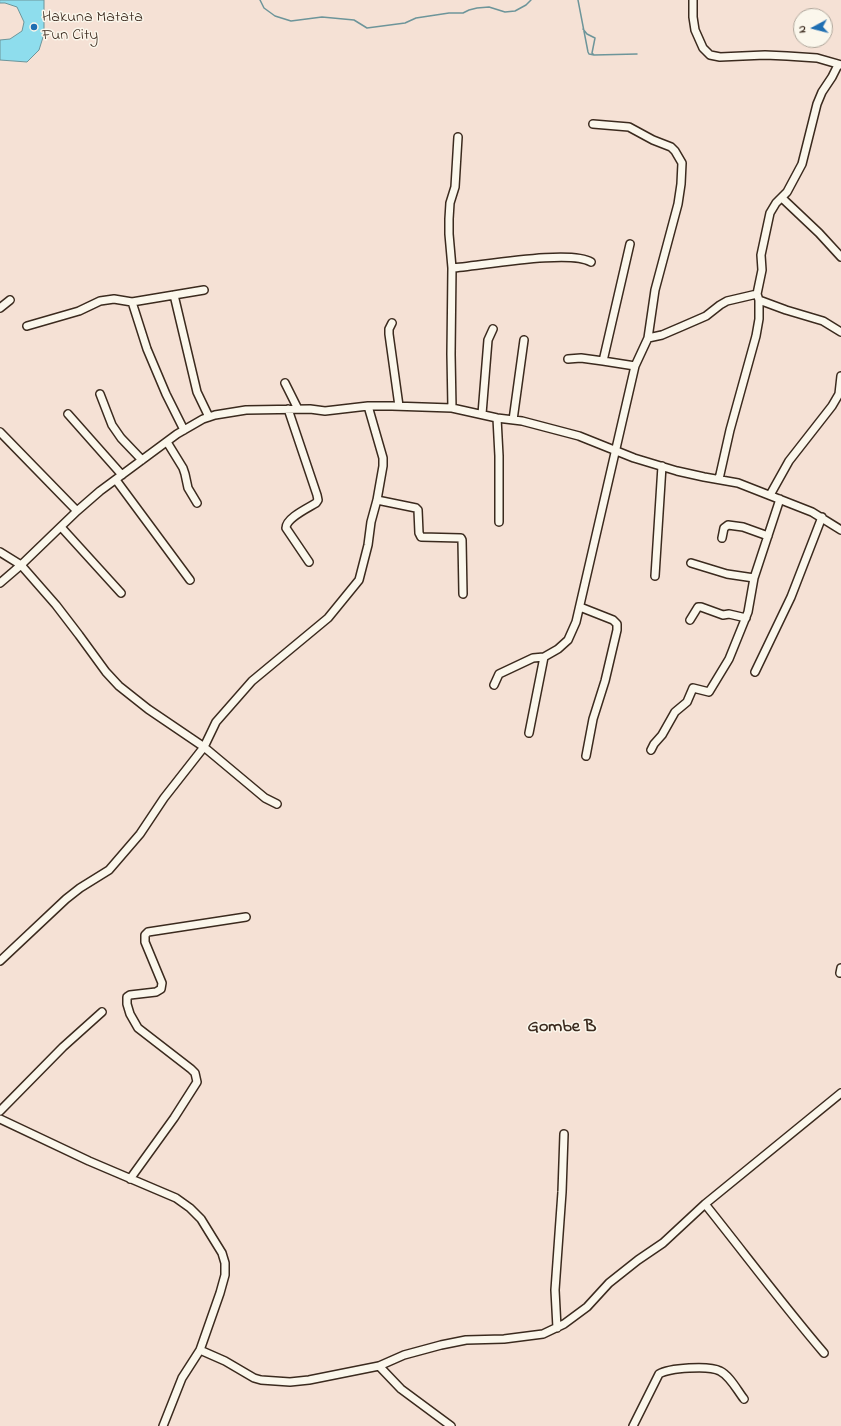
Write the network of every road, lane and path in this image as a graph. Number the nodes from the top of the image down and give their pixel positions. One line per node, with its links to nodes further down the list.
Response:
1 (693, 0): 2 (street)
2 (839, 65): 5 (street)
3 (593, 124): 20 (street)
4 (458, 137): 9 (street)
5 (782, 198): 7 (street); 12 (street)
6 (630, 244): 23 (street)
7 (841, 257)
8 (591, 262): 9 (street)
9 (452, 268): 30 (street)
10 (204, 290): 11 (street)
11 (174, 295): 14 (street); 35 (street)
12 (758, 297): 19 (street); 20 (street); 45 (street)
13 (10, 300): 15 (street)
14 (132, 302): 17 (street); 38 (street)
15 (0, 308)
16 (392, 323): 29 (street)
17 (27, 326)
18 (493, 328): 34 (street)
19 (841, 332)
20 (648, 338): 24 (street)
21 (524, 340): 37 (street)
22 (568, 359): 23 (street)
23 (603, 360): 24 (street)
24 (635, 366): 41 (street)
25 (841, 376): 46 (street)
26 (285, 383): 32 (street)
27 (100, 394): 42 (street)
28 (368, 406): 29 (street); 32 (street); 48 (street)
29 (399, 406): 30 (street)
30 (452, 408): 34 (street)
31 (288, 409): 32 (street); 35 (street); 58 (street)
32 (298, 409)
33 (68, 414): 44 (street)
34 (482, 414): 36 (street)
35 (209, 417): 38 (street)
36 (498, 418): 37 (street); 52 (street)
37 (513, 420): 41 (street)
38 (184, 430): 40 (street)
39 (0, 432): 50 (street)
40 (167, 442): 42 (street); 49 (street)
41 (615, 450): 43 (street); 67 (street)
42 (142, 460): 44 (street)
43 (662, 466): 45 (street); 61 (street)
44 (119, 477): 50 (street); 63 (street)
45 (719, 479): 46 (street)
46 (770, 495): 47 (street)
47 (780, 499): 51 (street); 55 (street)
48 (377, 500): 66 (street); 74 (street)
49 (198, 503)
50 (77, 511): 53 (street)
51 (822, 518): 54 (street); 71 (street)
52 (499, 522)
53 (61, 527): 60 (street); 65 (street)
54 (841, 530)
55 (768, 536): 56 (street); 62 (street)
56 (722, 538)
57 (0, 552): 60 (street)
58 (309, 562)
59 (691, 564): 62 (street)
60 (21, 565): 64 (street); 74 (street)
61 (655, 576)
62 (754, 578): 68 (street)
63 (190, 580)
64 (0, 582)
65 (121, 593)
66 (463, 594)
67 (580, 607): 70 (street); 76 (street)
68 (746, 618): 69 (street); 75 (street)
69 (690, 620)
70 (544, 657): 72 (street); 73 (street)
71 (755, 672)
72 (494, 685)
73 (529, 733)
74 (204, 747): 77 (street); 79 (street)
75 (652, 750)
76 (586, 756)
77 (277, 804)
78 (246, 917): 85 (street)
79 (0, 961)
80 (102, 1012): 82 (street)
81 (841, 1092): 86 (street)
82 (0, 1110)
83 (0, 1120): 85 (street)
84 (564, 1134): 87 (street)
85 (130, 1179): 88 (street)
86 (705, 1204): 87 (street); 89 (street)
87 (558, 1328): 90 (street)
88 (200, 1350): 90 (street); 92 (street)
89 (824, 1353)
90 (379, 1366): 93 (street)
91 (744, 1399): 94 (street)
92 (163, 1426)
93 (451, 1426)
94 (634, 1426)

